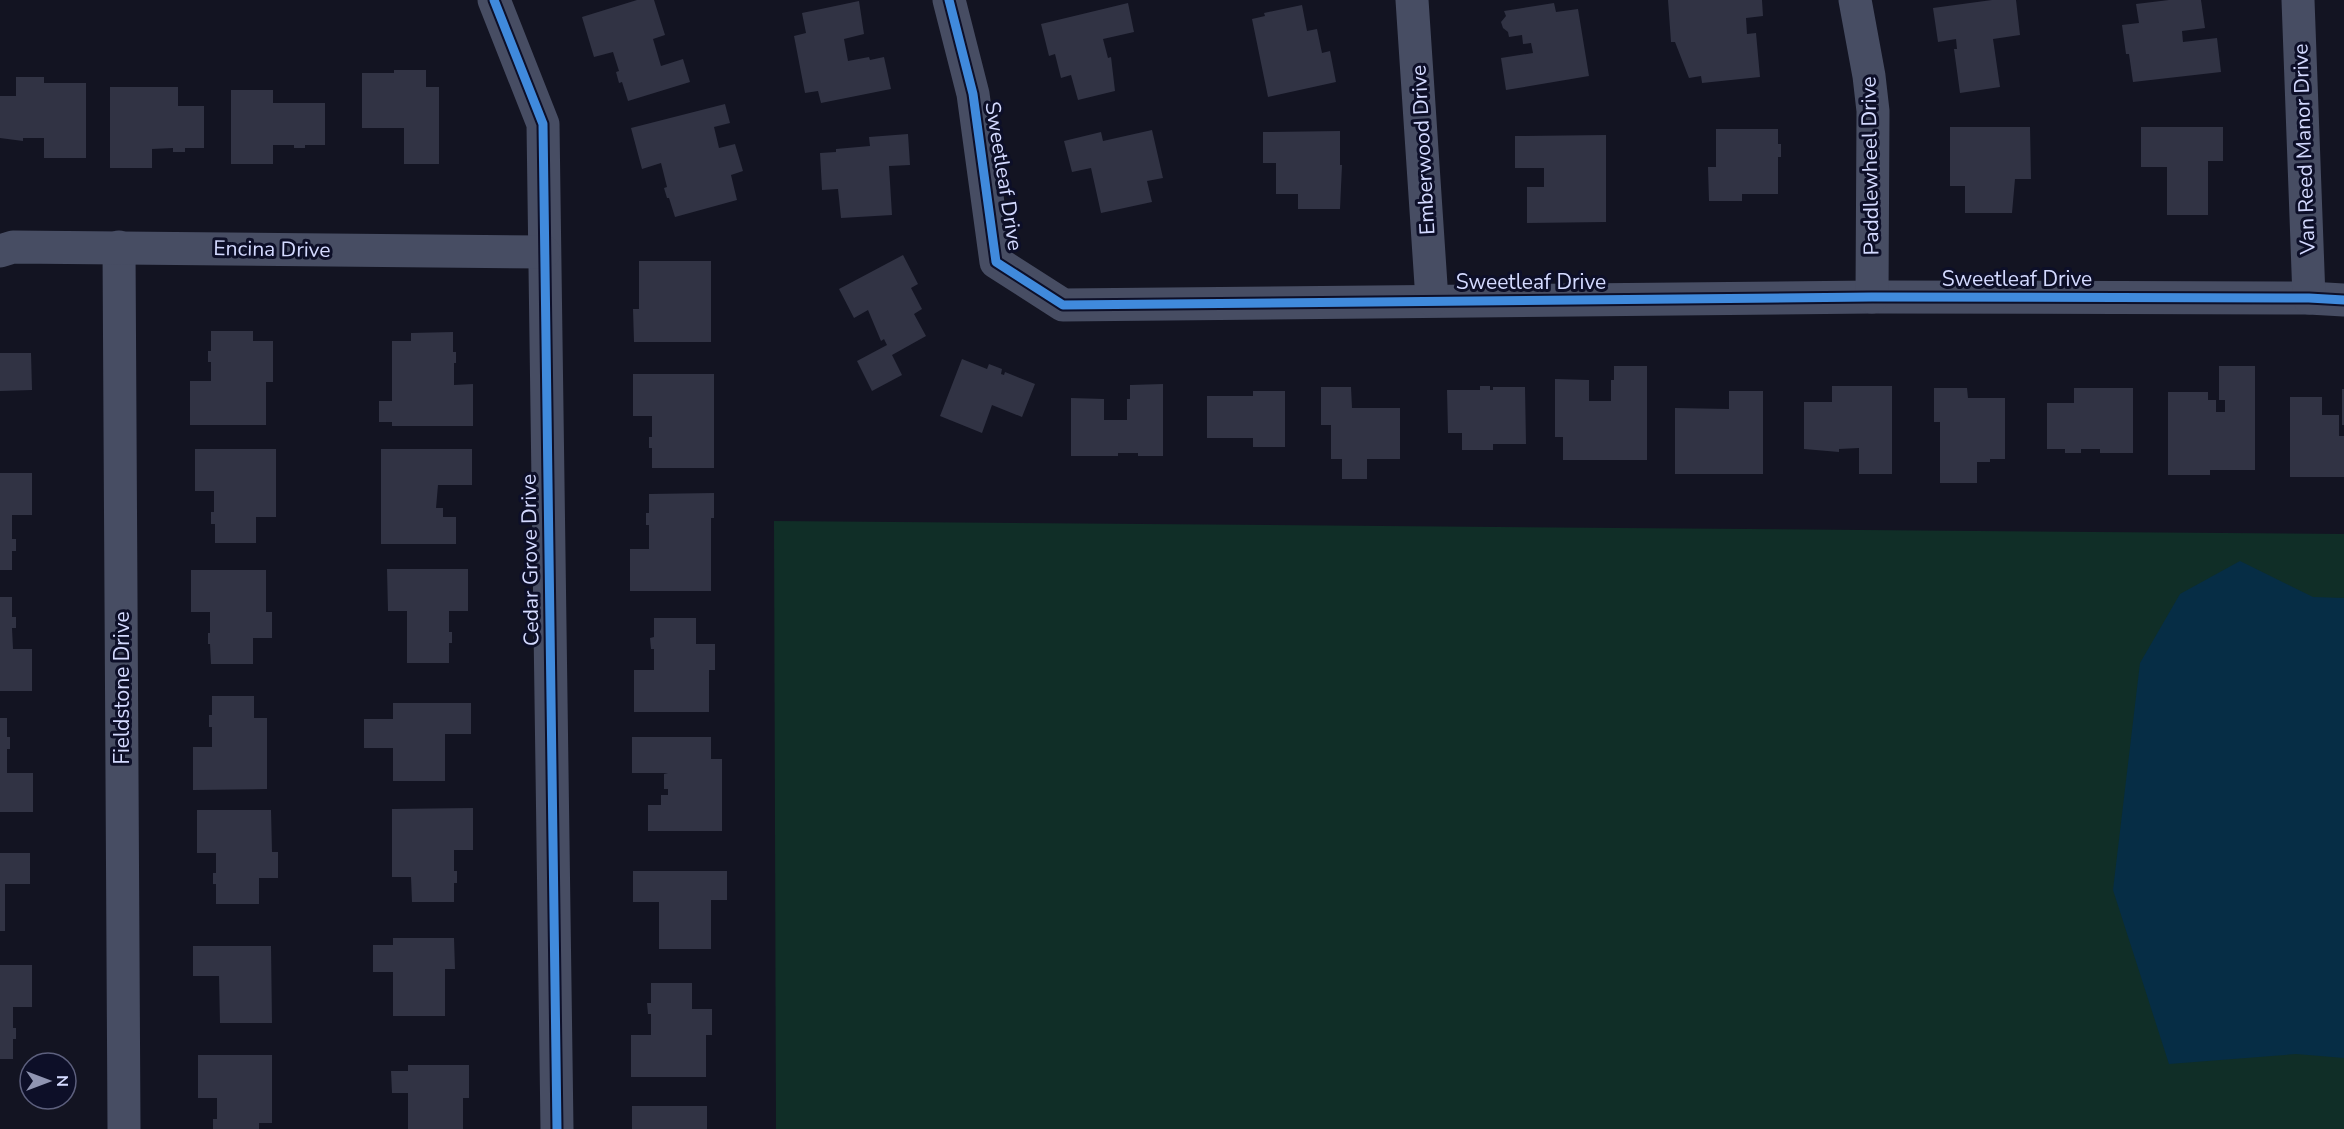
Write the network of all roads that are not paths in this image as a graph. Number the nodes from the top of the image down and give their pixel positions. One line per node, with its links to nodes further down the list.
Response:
1 (494, 0): 8 (street, Cedar Grove Drive)
2 (949, 0): 11 (street, Sweetleaf Drive)
3 (1412, 0): 11 (street, Emberwood Drive)
4 (1855, 0): 9 (street, Paddlewheel Drive)
5 (2298, 0): 10 (street, Van Reed Manor Drive)
6 (119, 247): 7 (street, Encina Drive); 8 (street, Encina Drive); 13 (street, Fieldstone Drive)
7 (0, 251)
8 (544, 252): 14 (street, Cedar Grove Drive)
9 (1872, 297): 10 (street, Sweetleaf Drive); 11 (street, Sweetleaf Drive)
10 (2309, 298): 12 (street, Sweetleaf Drive)
11 (1432, 300)
12 (2344, 300)
13 (124, 1129)
14 (557, 1129)

